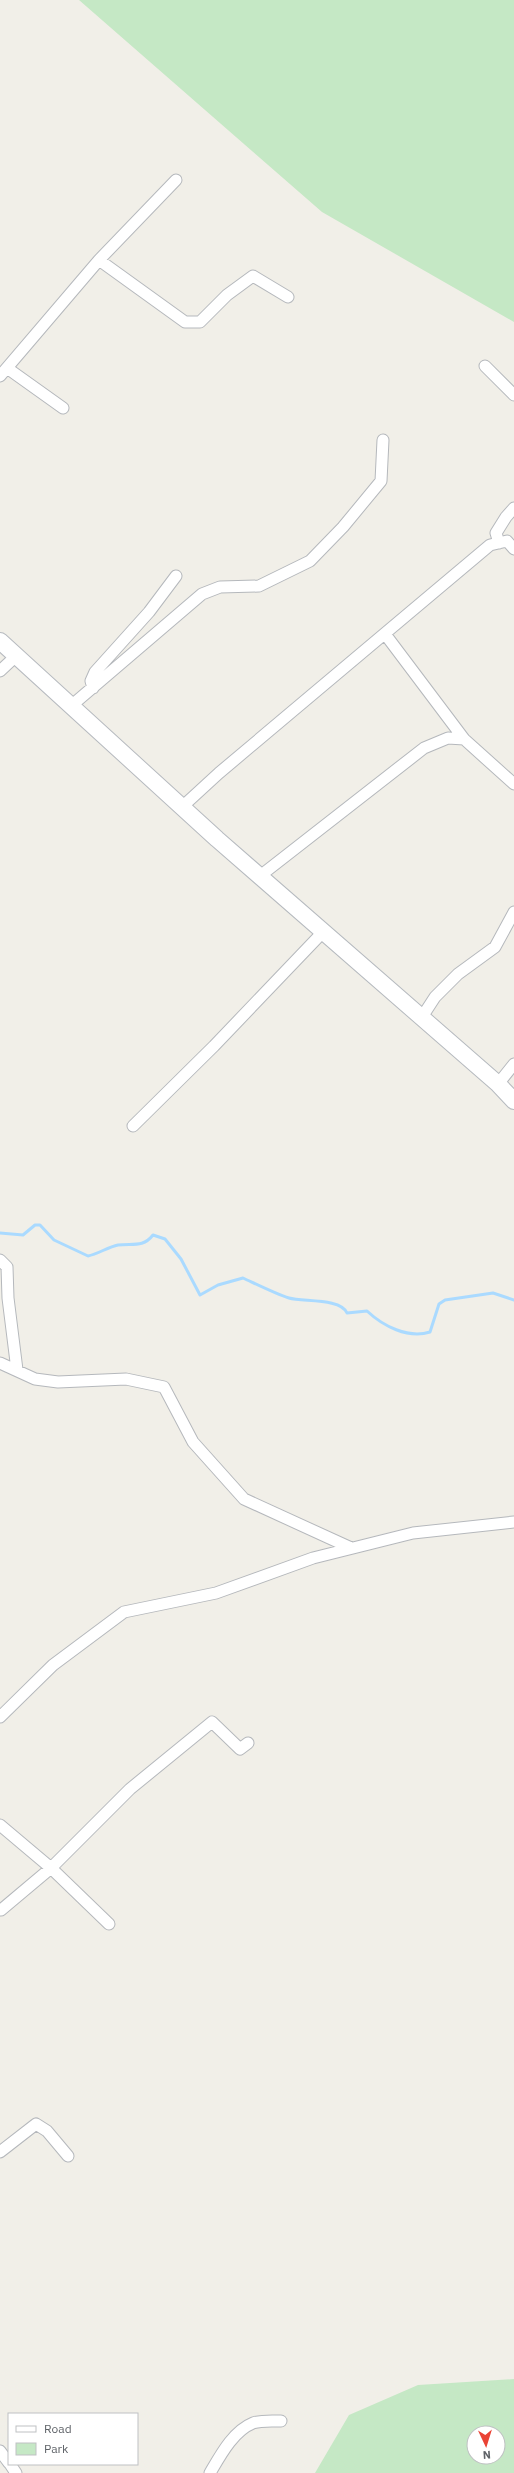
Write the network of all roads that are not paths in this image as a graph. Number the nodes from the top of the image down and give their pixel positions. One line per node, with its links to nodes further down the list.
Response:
1 (176, 180): 2 (street)
2 (99, 260): 3 (street); 5 (street)
3 (288, 297)
4 (485, 366): 6 (street)
5 (3, 372): 7 (street)
6 (514, 395)
7 (63, 408)
8 (383, 440): 17 (street)
9 (514, 508): 10 (street)
10 (499, 543): 11 (street); 13 (street)
11 (514, 548)
12 (176, 576): 17 (street)
13 (385, 634): 19 (street); 21 (street)
14 (0, 641): 15 (main road)
15 (16, 656): 16 (street); 18 (main road)
16 (0, 672)
17 (93, 688): 18 (street)
18 (71, 706): 21 (main road)
19 (464, 739): 20 (street); 22 (street)
20 (514, 784)
21 (182, 807): 22 (main road)
22 (260, 876): 24 (main road)
23 (514, 912): 25 (street)
24 (324, 932): 25 (main road); 29 (street)
25 (422, 1018): 27 (main road)
26 (514, 1064): 27 (street)
27 (498, 1084): 28 (main road)
28 (514, 1101)
29 (133, 1126)
30 (0, 1260): 32 (street)
31 (0, 1363): 32 (street)
32 (17, 1370): 34 (street)
33 (514, 1522): 34 (street)
34 (349, 1547): 35 (street)
35 (0, 1717)
36 (248, 1743): 38 (street)
37 (0, 1825): 38 (street)
38 (51, 1868): 39 (street); 40 (street)
39 (1, 1910)
40 (109, 1924)
41 (0, 2152): 42 (street)
42 (68, 2156)
43 (281, 2421): 48 (street)
44 (0, 2451): 45 (street)
45 (8, 2463)
46 (10, 2465): 47 (street)
47 (16, 2473)
48 (210, 2473)

